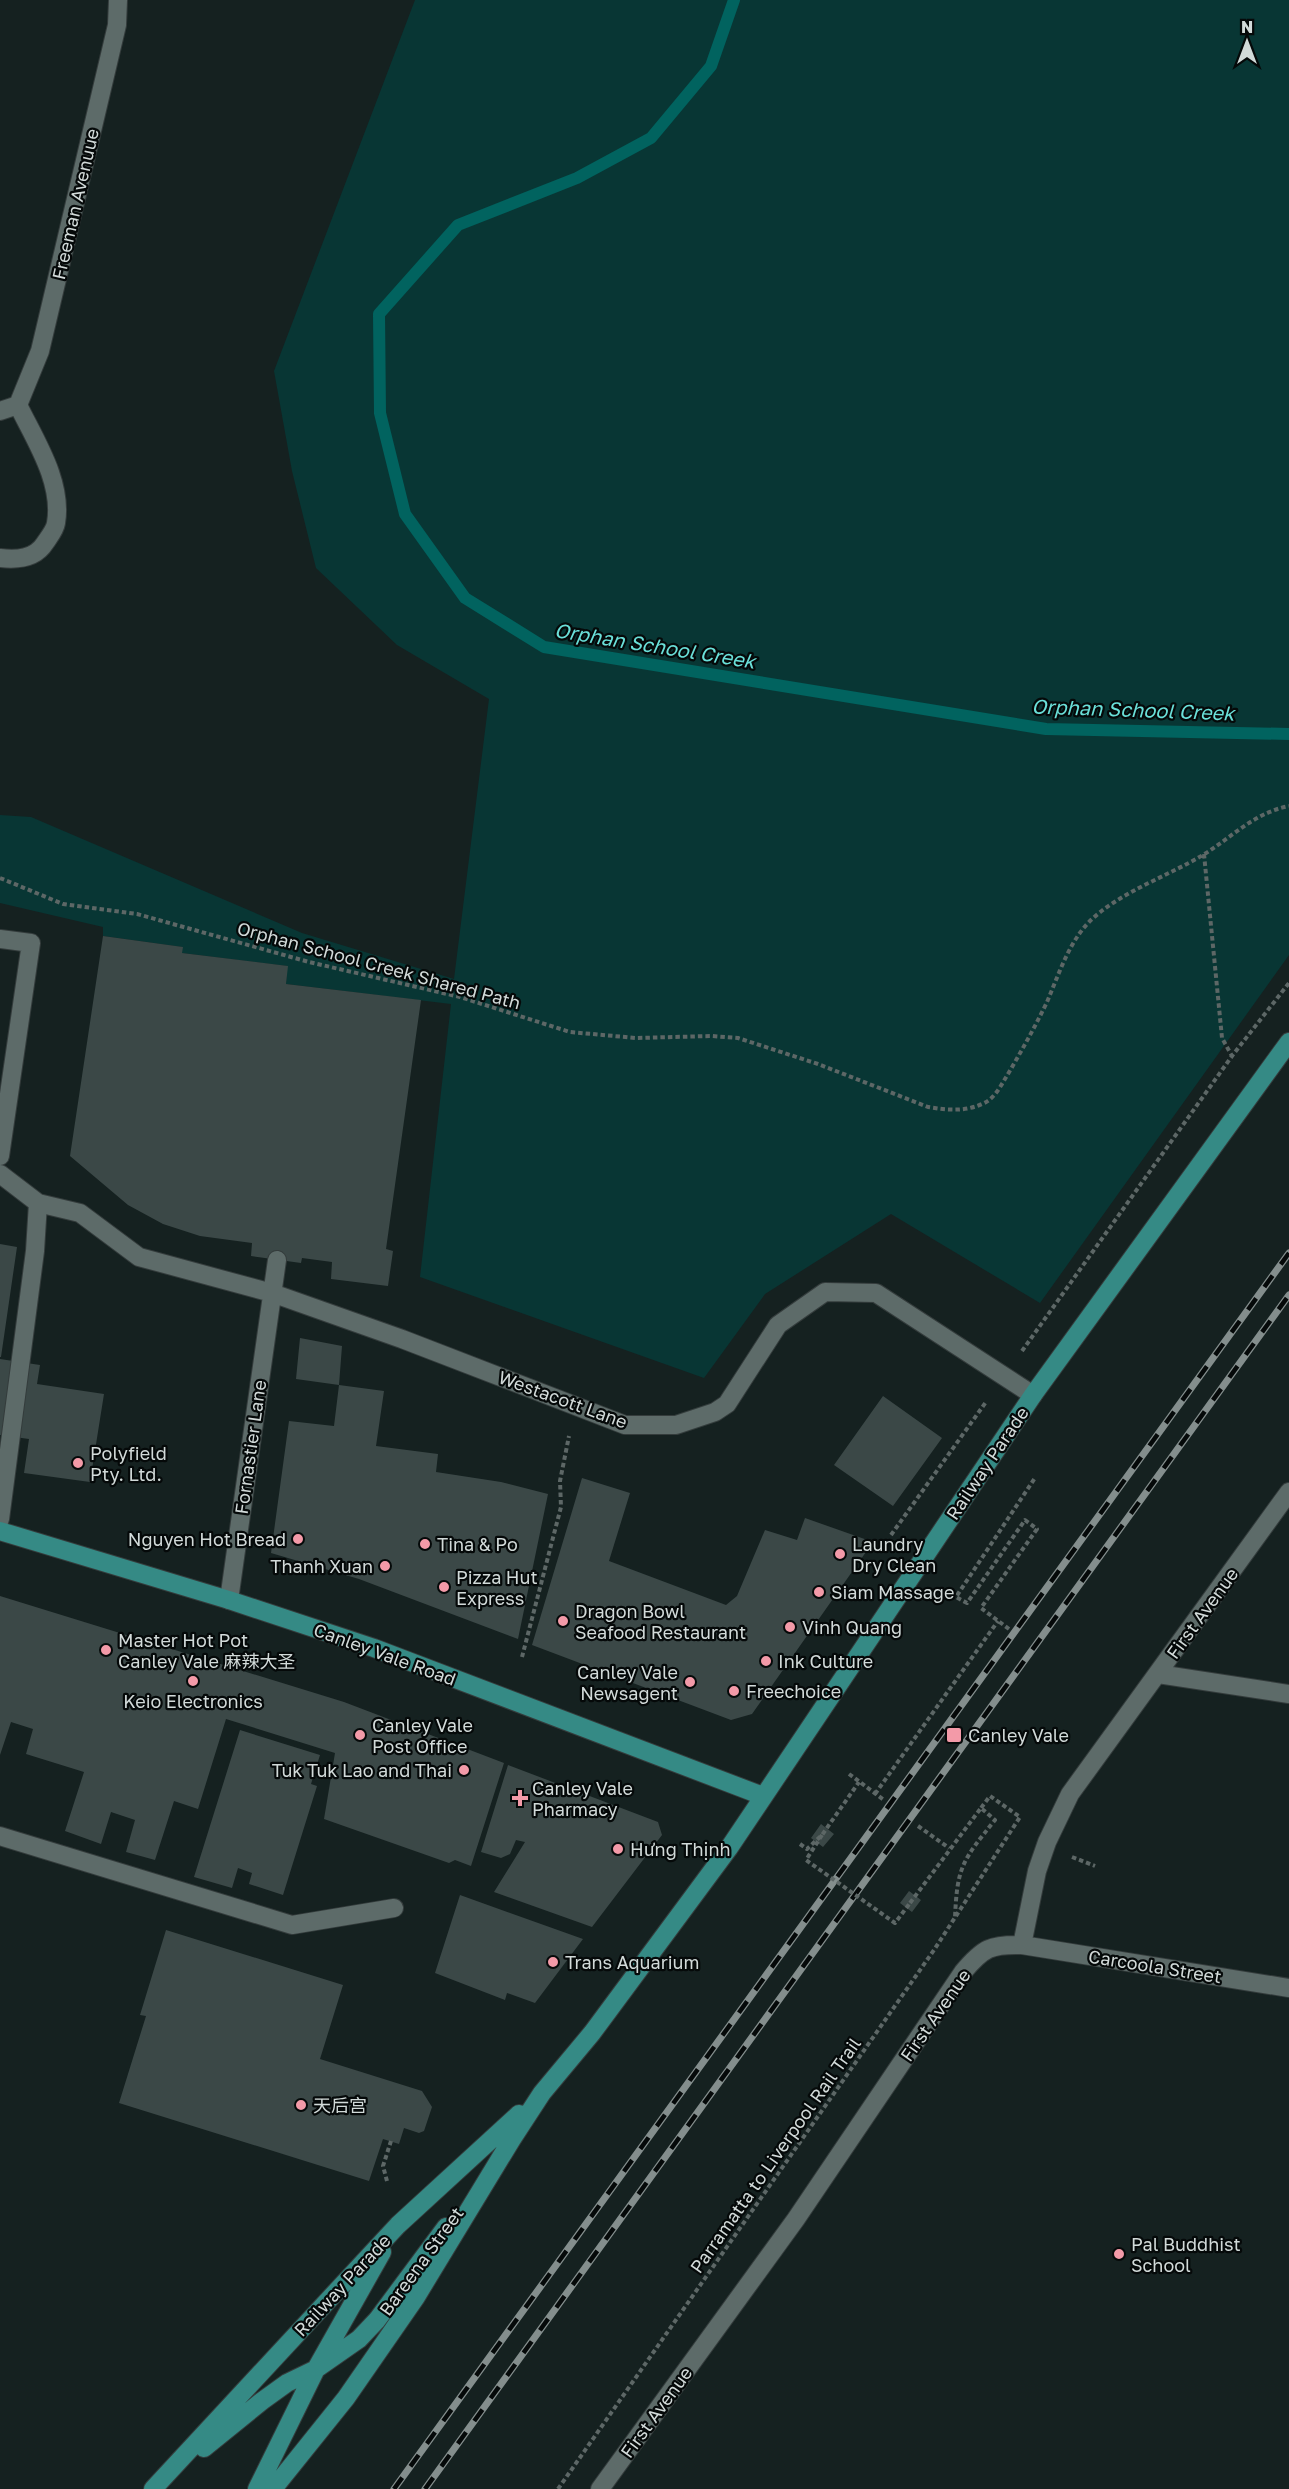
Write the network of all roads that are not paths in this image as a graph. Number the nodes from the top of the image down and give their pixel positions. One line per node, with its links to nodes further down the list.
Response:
1 (118, 0): 2 (street, Freeman Avenuue)
2 (18, 405): 3 (street); 4 (street)
3 (0, 411)
4 (0, 558)
5 (0, 939): 7 (street)
6 (1289, 1042): 12 (main road, Railway Parade)
7 (0, 1156)
8 (0, 1174): 9 (street)
9 (38, 1203): 11 (street, Westacott Lane); 14 (street)
10 (277, 1260): 11 (street, Fornastier Lane)
11 (272, 1293): 12 (street, Westacott Lane); 16 (street, Fornastier Lane)
12 (1034, 1395): 19 (main road, Railway Parade)
13 (1289, 1492): 17 (street, First Avenue)
14 (0, 1519)
15 (0, 1531): 16 (main road, Canley Vale Road)
16 (229, 1600): 19 (main road, Canley Vale Road)
17 (1158, 1674): 18 (street); 22 (street, First Avenue)
18 (1289, 1694)
19 (763, 1796): 24 (main road, Railway Parade)
20 (0, 1836): 21 (street)
21 (394, 1908)
22 (1022, 1945): 23 (street, Carcoola Street); 31 (street, First Avenue)
23 (1289, 1988)
24 (542, 2093): 25 (main road, Railway Parade); 26 (main road, Railway Parade)
25 (512, 2139): 27 (main road, Bareena Street); 30 (main road, Railway Parade)
26 (398, 2225): 27 (main road, Bareena Street); 28 (main road, Railway Parade)
27 (316, 2369): 28 (main road, Bareena Street); 29 (main road, Bareena Street)
28 (155, 2487)
29 (257, 2489)
30 (273, 2489)
31 (600, 2489)

